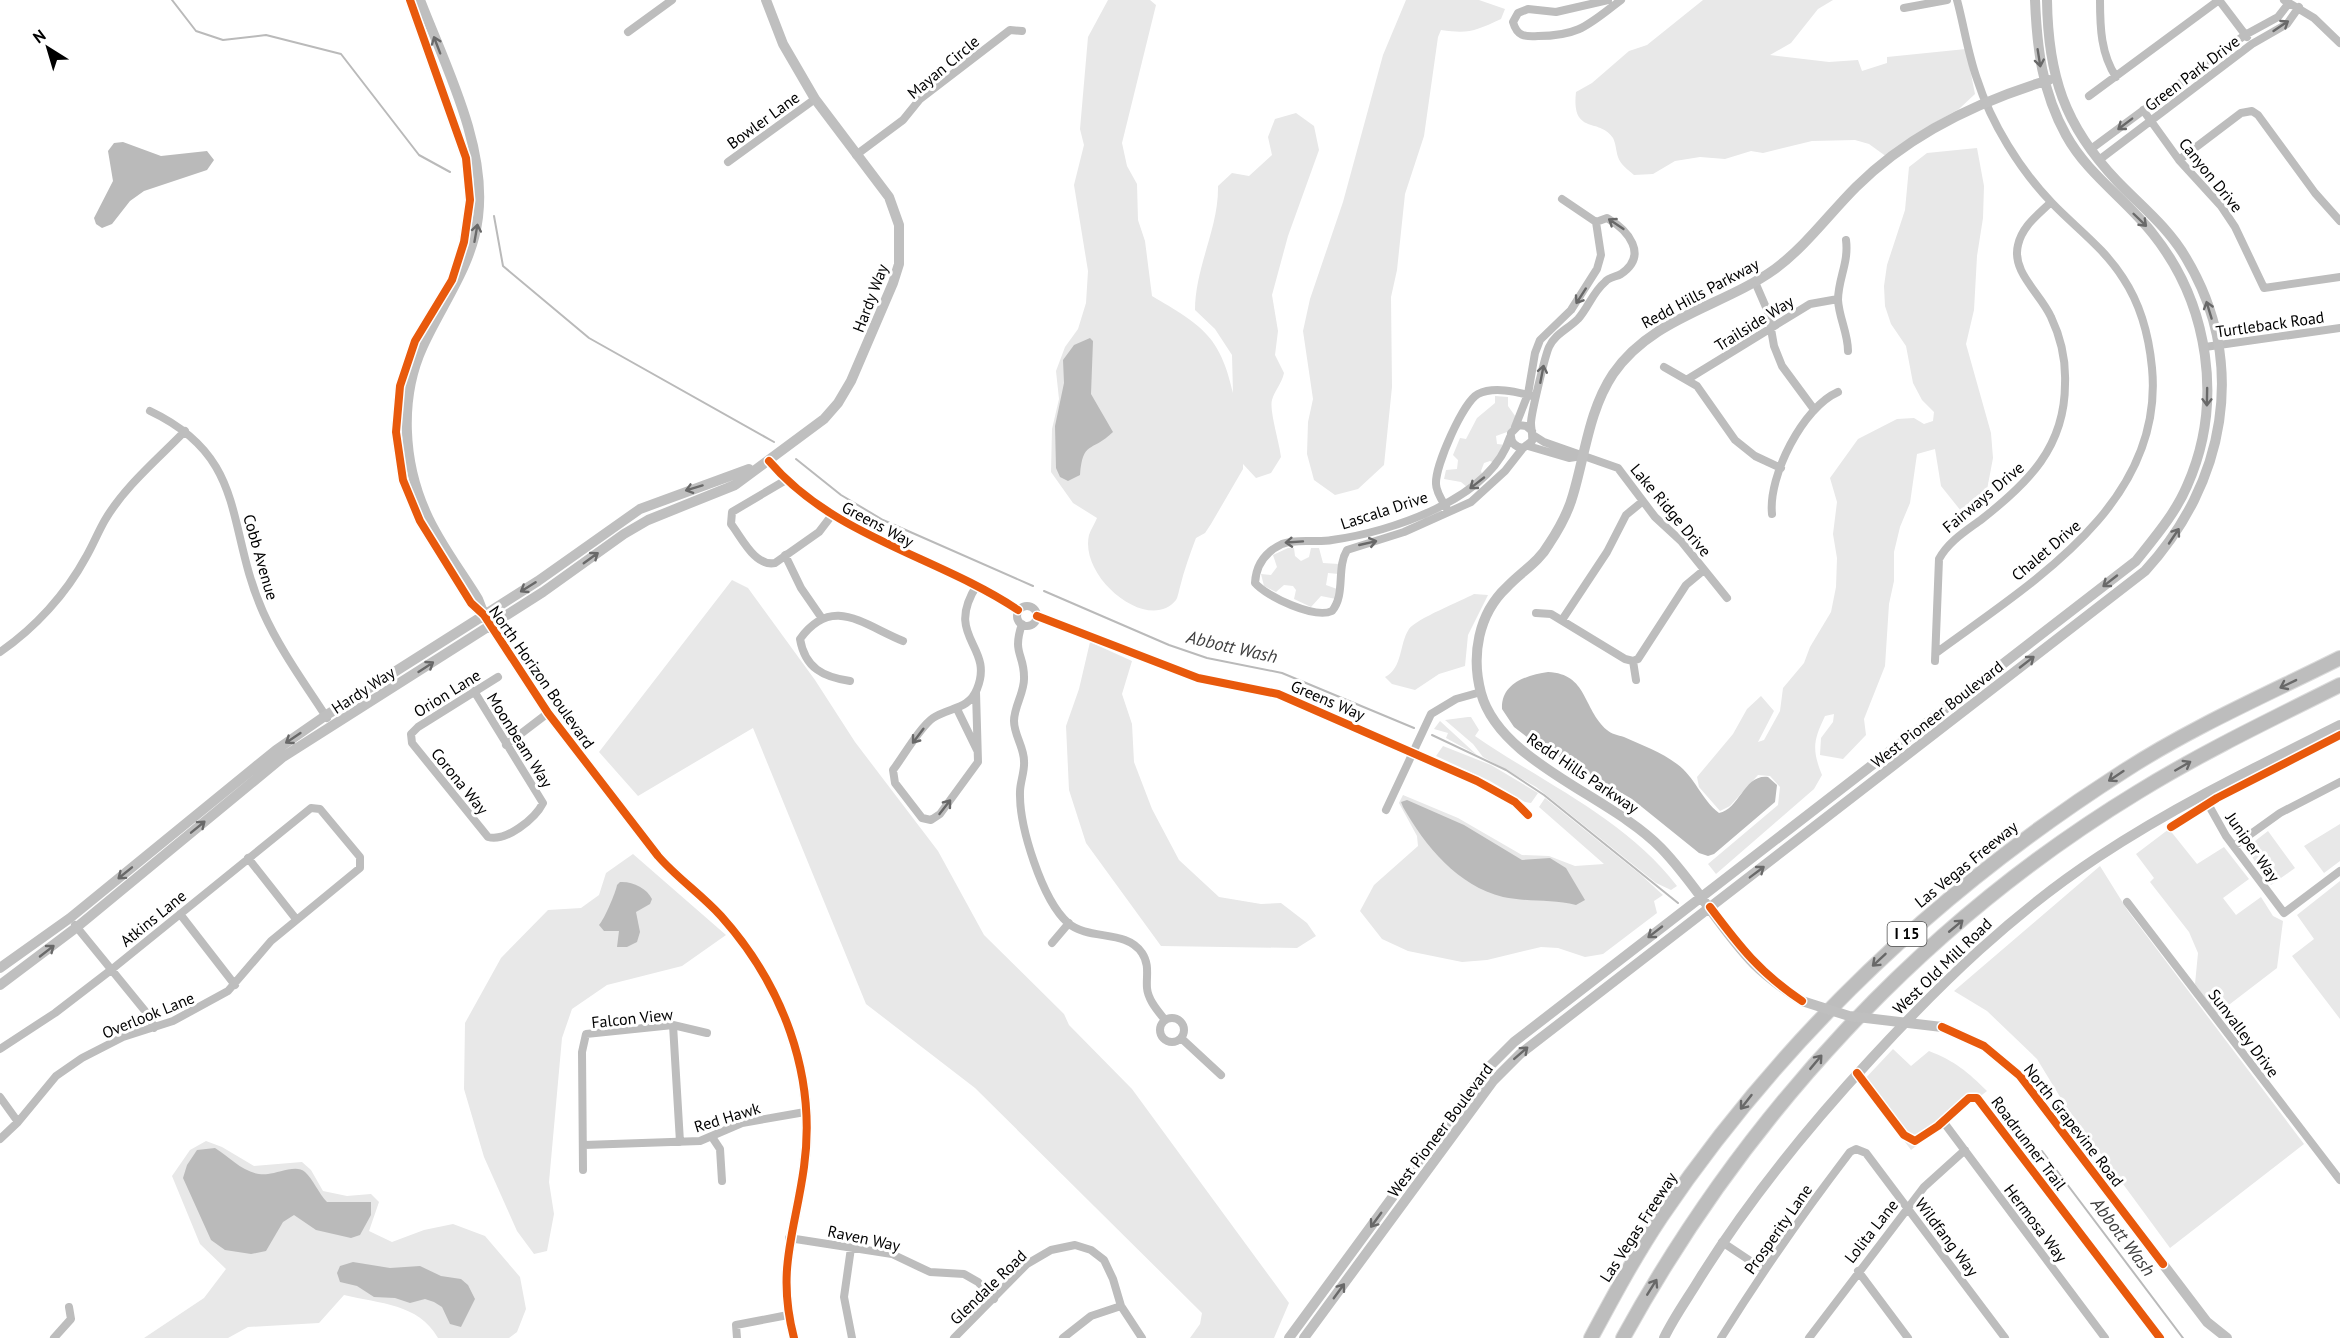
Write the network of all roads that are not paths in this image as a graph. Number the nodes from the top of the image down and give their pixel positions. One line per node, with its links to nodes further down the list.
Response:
1 (410, 0): 76 (main road, North Horizon Boulevard)
2 (420, 0): 76 (main road, North Horizon Boulevard, one-way to 2)
3 (672, 0): 17 (street)
4 (766, 0): 25 (main road, Hardy Way)
5 (1608, 0): 6 (street)
6 (1621, 0)
7 (1947, 0): 15 (street)
8 (1957, 0): 26 (street, Chalet Drive)
9 (2035, 0): 23 (main road, West Pioneer Boulevard, one-way to 23)
10 (2048, 0): 22 (main road, West Pioneer Boulevard)
11 (2100, 0): 21 (street)
12 (2219, 0): 18 (street); 21 (street)
13 (2286, 1): 14 (street); 18 (street, Green Park Drive)
14 (2299, 7): 19 (street); 20 (street, Green Park Drive, one-way to 14)
15 (1904, 8)
16 (1022, 31): 30 (street, Mayan Circle)
17 (628, 32)
18 (2245, 35): 20 (street); 27 (street, Green Park Drive)
19 (2340, 43)
20 (2252, 44): 28 (street, Green Park Drive)
21 (2116, 77): 24 (street)
22 (2055, 78): 23 (main road, Redd Hills Parkway); 29 (main road, West Pioneer Boulevard)
23 (2043, 81): 26 (main road, Redd Hills Parkway); 45 (main road, West Pioneer Boulevard, one-way to 45)
24 (2089, 96)
25 (814, 99): 30 (main road, Hardy Way); 33 (street, Bowler Lane)
26 (1987, 102): 35 (street, Chalet Drive); 40 (main road, Redd Hills Parkway)
27 (2143, 110): 28 (street, Canyon Drive); 29 (street, Green Park Drive, one-way to 29)
28 (2150, 120): 31 (street, Green Park Drive); 32 (street, Canyon Drive)
29 (2091, 149): 31 (main road, West Pioneer Boulevard)
30 (856, 155): 60 (main road, Hardy Way)
31 (2099, 160): 44 (main road, West Pioneer Boulevard, one-way to 31)
32 (2179, 160): 36 (street); 39 (street, Canyon Drive)
33 (728, 162)
34 (1562, 199): 37 (street)
35 (2051, 202): 84 (street, Fairways Drive); 84 (street, Chalet Drive)
36 (2340, 221)
37 (1596, 222): 50 (street, one-way to 50); 51 (street, one-way to 37)
38 (1846, 240): 41 (street)
39 (2340, 277)
40 (1755, 282): 43 (street); 59 (main road, Redd Hills Parkway)
41 (1838, 299): 43 (street, Trailside Way); 46 (street)
42 (2340, 328): 44 (street, Turtleback Road)
43 (1772, 330): 48 (street, Trailside Way); 52 (street)
44 (2218, 345): 45 (street, Turtleback Road); 97 (main road, West Pioneer Boulevard, one-way to 44)
45 (2205, 347): 87 (main road, West Pioneer Boulevard, one-way to 87)
46 (1848, 351)
47 (1664, 367): 48 (street)
48 (1688, 379): 61 (street)
49 (1838, 392): 52 (street)
50 (1528, 394): 51 (street, Lascala Drive); 54 (street); 64 (street, Lascala Drive)
51 (1537, 397): 56 (street)
52 (1813, 408): 61 (street)
53 (150, 411): 55 (street, Cobb Avenue)
54 (1515, 427): 56 (street); 57 (street)
55 (185, 431): 83 (street); 98 (street, Cobb Avenue)
56 (1532, 433): 58 (street); 59 (street)
57 (1510, 437): 58 (street); 64 (street, Lascala Drive, one-way to 64)
58 (1526, 447): 59 (street); 65 (street, Lascala Drive)
59 (1583, 456): 63 (street, Lake Ridge Drive); 94 (main road, Redd Hills Parkway)
60 (769, 461): 62 (street, Greens Way); 76 (main road, Hardy Way, one-way to 76); 81 (main road, Hardy Way, one-way to 60)
61 (1781, 468): 66 (street)
62 (786, 480): 67 (street, Greens Way); 69 (street)
63 (1644, 501): 71 (street, Lake Ridge Drive); 79 (street)
64 (1445, 505): 65 (street, Lascala Drive); 68 (street, Lascala Drive)
65 (1449, 513): 70 (street, Lascala Drive, one-way to 65)
66 (1772, 514)
67 (832, 515): 69 (street); 72 (street, Greens Way)
68 (1332, 540): 70 (street, Lascala Drive); 70 (street, Lascala Drive, one-way to 70)
69 (785, 555): 78 (street)
70 (1343, 557)
71 (1704, 570): 73 (street, Lake Ridge Drive); 86 (street)
72 (977, 585): 74 (street, Greens Way); 93 (street)
73 (1727, 598)
74 (1018, 610): 77 (street); 80 (street)
75 (1536, 613): 79 (street)
76 (484, 615): 81 (main road, North Horizon Boulevard); 98 (main road, Hardy Way)
77 (1037, 616): 80 (street); 103 (street, Greens Way)
78 (821, 617): 82 (street); 90 (street)
79 (1562, 620): 86 (street)
80 (1022, 624): 120 (street)
81 (490, 625): 96 (main road, North Horizon Boulevard); 100 (main road, Hardy Way, one-way to 81)
82 (903, 641)
83 (0, 652)
84 (1935, 657)
85 (2340, 658): 165 (highway, Las Vegas Freeway / I 15, one-way to 165)
86 (1633, 661): 89 (street)
87 (1999, 666): 97 (main road); 114 (main road, West Pioneer Boulevard)
88 (498, 677): 92 (street, Orion Lane)
89 (1636, 680)
90 (850, 681)
91 (2340, 685): 166 (highway, I 15, one-way to 91)
92 (474, 691): 101 (street, Orion Lane); 102 (street, Moonbeam Way)
93 (976, 692): 95 (street); 104 (street)
94 (1481, 692): 103 (street); 114 (main road, Redd Hills Parkway)
95 (957, 709): 104 (street); 104 (street, one-way to 104)
96 (548, 713): 102 (street); 134 (main road, North Horizon Boulevard)
97 (1962, 713): 116 (main road, West Pioneer Boulevard, one-way to 97)
98 (325, 716): 100 (street, Cobb Avenue); 119 (main road, Hardy Way, one-way to 119)
99 (2340, 725): 106 (main road, West Old Mill Road)
100 (332, 727): 119 (main road, Hardy Way, one-way to 100)
101 (411, 734): 107 (street, Corona Way)
102 (506, 745): 107 (street, Moonbeam Way)
103 (1414, 752): 108 (street); 109 (street, Greens Way)
104 (980, 755)
105 (2340, 782): 110 (street)
106 (2202, 795): 110 (street, Juniper Way); 148 (main road, West Old Mill Road)
107 (543, 803)
108 (1386, 810)
109 (1528, 815)
110 (2234, 846): 113 (street, Juniper Way)
111 (248, 858): 112 (street, Atkins Lane); 117 (street, Atkins Lane); 118 (street)
112 (360, 868): 118 (street, Overlook Lane)
113 (2340, 871)
114 (1701, 896): 116 (main road, Redd Hills Parkway); 163 (main road, West Pioneer Boulevard, one-way to 163)
115 (2127, 902): 144 (street, Sunvalley Drive)
116 (1710, 908): 164 (main road, West Pioneer Boulevard, one-way to 116); 173 (main road, North Grapevine Road, bridge)
117 (180, 914): 123 (street, Atkins Lane); 125 (street)
118 (296, 919): 125 (street, Overlook Lane)
119 (73, 923): 122 (main road, Hardy Way); 123 (street); 124 (main road, Hardy Way, one-way to 119)
120 (1069, 923): 121 (street); 126 (street)
121 (1052, 943)
122 (0, 968)
123 (111, 970): 128 (street); 131 (street, Atkins Lane)
124 (0, 985)
125 (235, 985): 128 (street, Overlook Lane)
126 (1165, 1020): 130 (street); 130 (street)
127 (673, 1025): 129 (street, Falcon View); 139 (street); 140 (street, Falcon View)
128 (154, 1028): 135 (street, Overlook Lane)
129 (707, 1033)
130 (1181, 1038): 132 (street)
131 (0, 1048)
132 (1221, 1075)
133 (0, 1097): 135 (street)
134 (805, 1113): 137 (street, Red Hawk); 147 (main road, North Horizon Boulevard)
135 (18, 1122): 138 (street, Overlook Lane)
136 (1945, 1124): 141 (street, Hermosa Way)
137 (712, 1137): 139 (street, Red Hawk); 145 (street)
138 (0, 1139)
139 (680, 1142): 140 (street, Red Hawk)
140 (584, 1145): 143 (street, Falcon View)
141 (1965, 1150): 146 (street, Lolita Lane); 172 (street, Hermosa Way)
142 (1866, 1153): 146 (street, Wildfang Way); 150 (street, Prosperity Lane)
143 (583, 1170)
144 (2340, 1180)
145 (722, 1181)
146 (1907, 1207): 151 (street, Lolita Lane); 171 (street, Wildfang Way)
147 (789, 1238): 149 (street, Raven Way); 155 (main road, North Horizon Boulevard)
148 (1722, 1242): 150 (street); 167 (main road, West Old Mill Road)
149 (851, 1248): 152 (street, Raven Way); 159 (street)
150 (1764, 1270): 168 (street, Prosperity Lane)
151 (1858, 1271): 169 (street, Lolita Lane); 170 (street)
152 (994, 1299): 153 (street, Glendale Road); 160 (street, Glendale Road)
153 (1121, 1306): 161 (street); 162 (street)
154 (69, 1307): 156 (street)
155 (788, 1315): 157 (street); 158 (main road, North Horizon Boulevard)
156 (54, 1338)
157 (737, 1338)
158 (794, 1338)
159 (852, 1338)
160 (954, 1338)
161 (1063, 1338)
162 (1142, 1338)
163 (1289, 1338)
164 (1304, 1338)
165 (1591, 1338)
166 (1623, 1338)
167 (1664, 1338)
168 (1721, 1338)
169 (1809, 1338)
170 (1908, 1338)
171 (2005, 1338)
172 (2105, 1338)
173 (2227, 1338)

